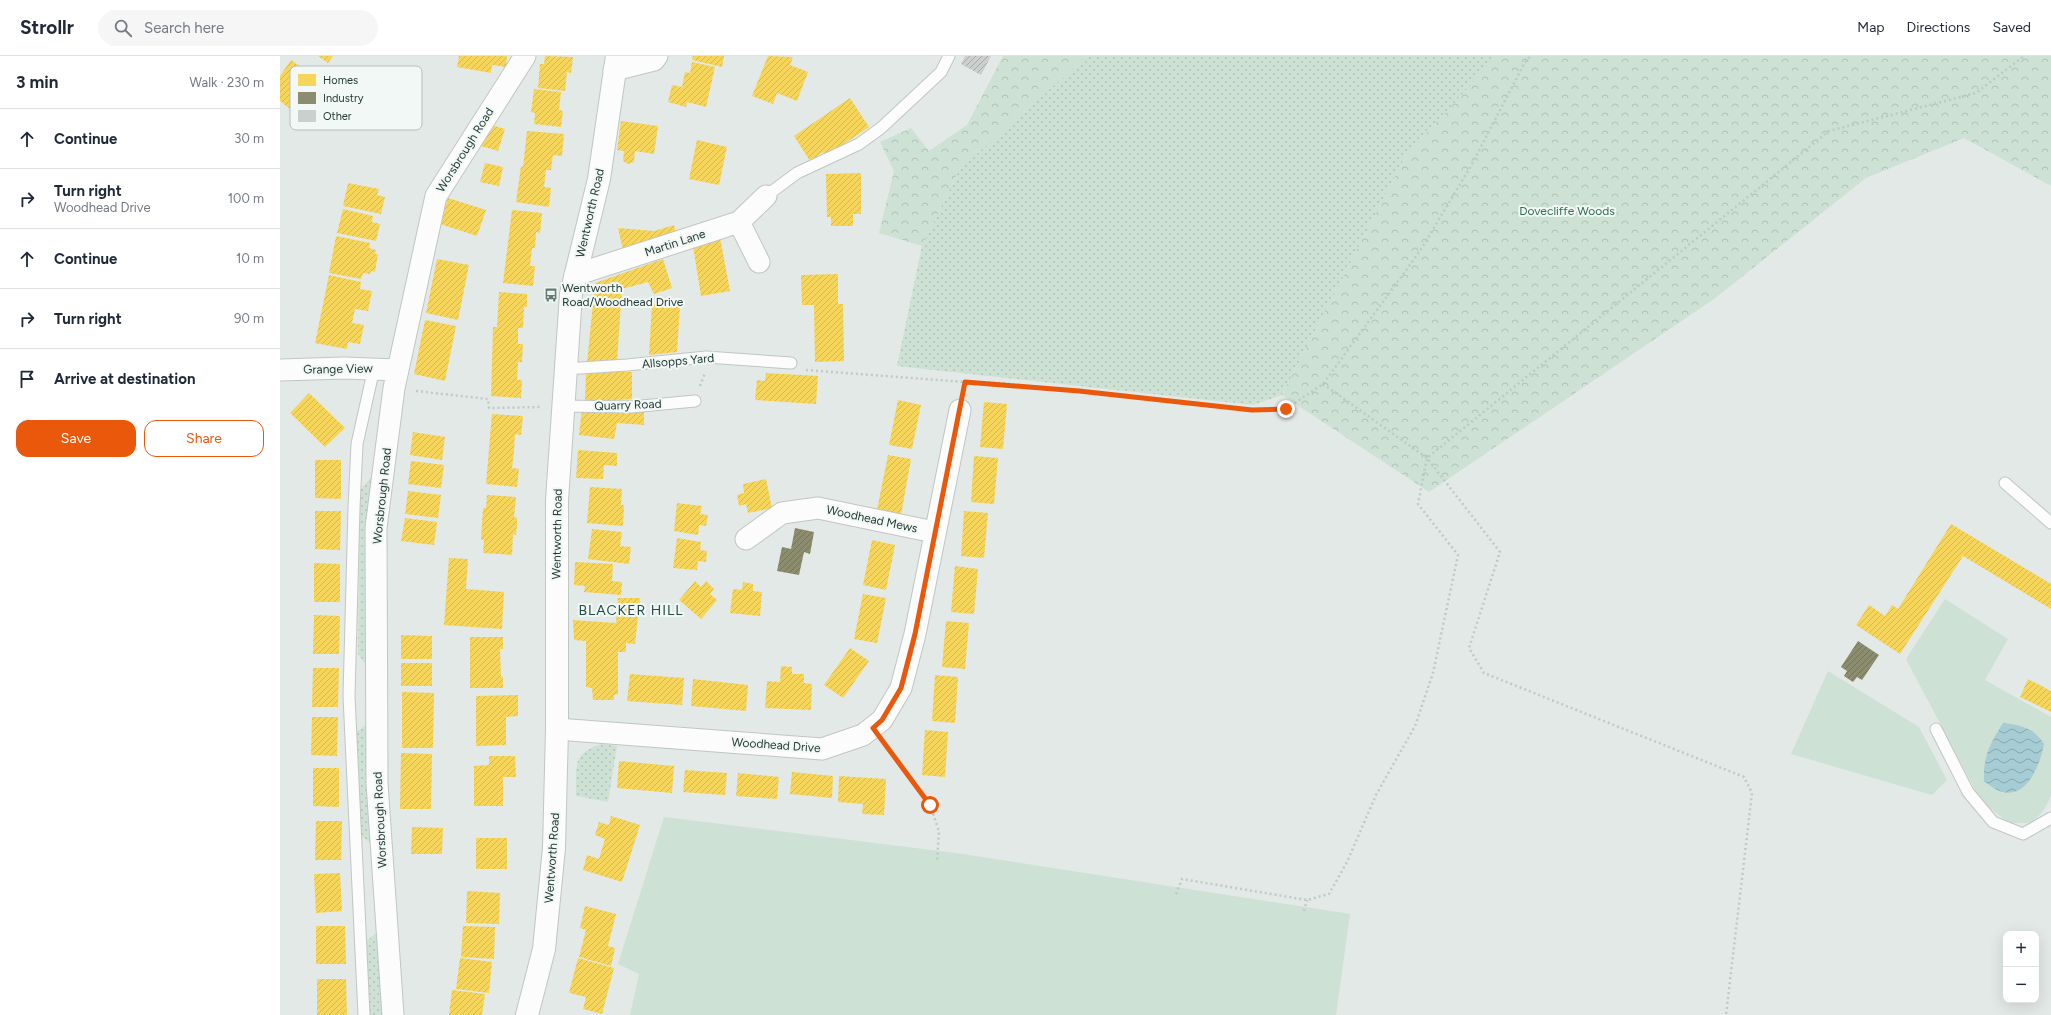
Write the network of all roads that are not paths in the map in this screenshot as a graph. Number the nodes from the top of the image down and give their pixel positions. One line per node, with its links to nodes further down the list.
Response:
1 (525, 56): 13 (street, Worsbrough Road)
2 (657, 56): 4 (street)
3 (949, 56): 5 (lane)
4 (615, 63): 8 (street, Wentworth Road)
5 (766, 196): 6 (street, Martin Lane)
6 (739, 222): 7 (street); 8 (street, Martin Lane)
7 (759, 262)
8 (575, 275): 11 (street, Wentworth Road)
9 (791, 363): 11 (lane, Allsopps Yard)
10 (374, 368): 12 (street, Grange View); 13 (street, Grange View); 24 (lane, Worsbrough Road)
11 (565, 369): 15 (street, Wentworth Road)
12 (280, 370)
13 (395, 379): 25 (street, Worsbrough Road)
14 (695, 401): 15 (lane, Quarry Road)
15 (562, 406): 21 (street, Wentworth Road)
16 (960, 410): 19 (street, Woodhead Drive)
17 (2005, 483): 18 (lane)
18 (2051, 523)
19 (934, 532): 20 (street, Woodhead Mews); 21 (street, Woodhead Drive)
20 (746, 539)
21 (557, 729): 26 (street, Wentworth Road)
22 (1936, 729): 23 (lane)
23 (2051, 818)
24 (364, 1015)
25 (393, 1015)
26 (527, 1015)

